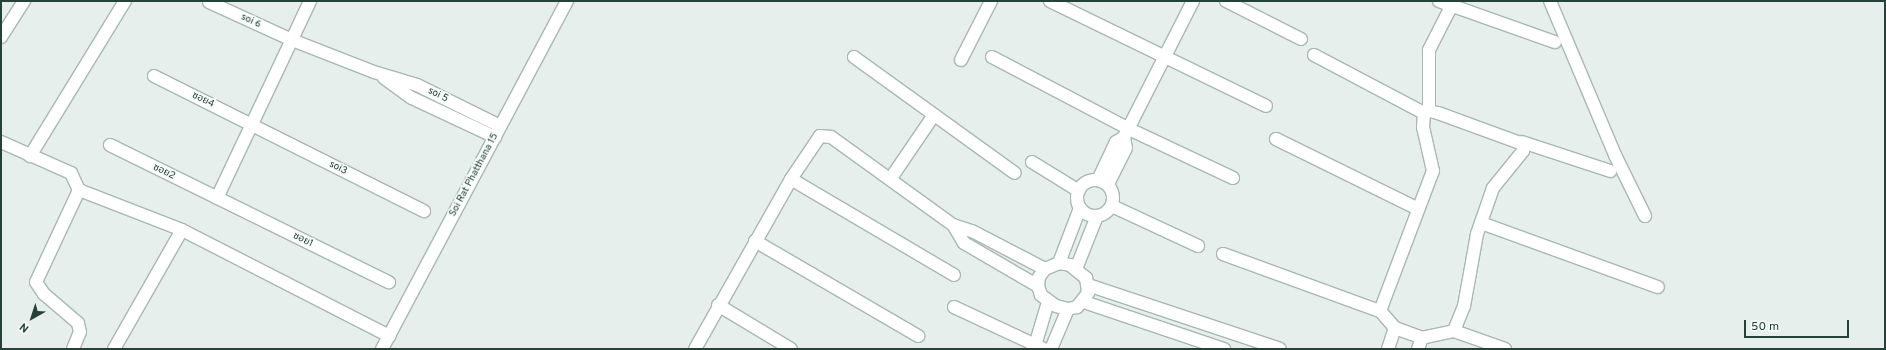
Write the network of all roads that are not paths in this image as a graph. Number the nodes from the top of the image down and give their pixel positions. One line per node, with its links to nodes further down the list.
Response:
1 (24, 1): 13 (street)
2 (125, 1): 33 (street)
3 (310, 1): 15 (street)
4 (567, 1): 27 (street, Soi Rat Phatthana 15)
5 (991, 1): 21 (street)
6 (1052, 1): 20 (street)
7 (1193, 1): 20 (street)
8 (1226, 1): 14 (street)
9 (1439, 1): 12 (street)
10 (1550, 1): 49 (street)
11 (209, 2): 15 (street, soi 6)
12 (1453, 4): 16 (street); 24 (street)
13 (1, 37)
14 (1301, 39)
15 (292, 40): 26 (street); 27 (street, soi 5)
16 (1555, 42)
17 (1314, 55): 24 (street)
18 (854, 57): 25 (street)
19 (992, 57): 28 (street)
20 (1165, 57): 23 (street); 28 (street)
21 (961, 60)
22 (154, 76): 26 (street, ซอย4)
23 (1266, 106)
24 (1427, 112): 31 (street); 46 (street)
25 (934, 115): 36 (street); 37 (street)
26 (252, 124): 43 (street); 47 (street, soi3)
27 (497, 131): 72 (street, Soi Rat Phatthana 15)
28 (1126, 133): 38 (street); 40 (street)
29 (1276, 138): 46 (street)
30 (1, 142): 33 (street)
31 (1522, 142): 35 (street); 50 (street)
32 (110, 146): 43 (street, ซอย2)
33 (30, 156): 41 (street)
34 (1032, 162): 42 (street)
35 (1610, 171)
36 (1015, 173)
37 (891, 178): 39 (street); 51 (street)
38 (1233, 178)
39 (791, 179): 53 (street); 59 (street)
40 (1103, 182): 42 (street); 44 (street)
41 (79, 190): 52 (street); 76 (street)
42 (1078, 191): 45 (street)
43 (217, 198): 60 (street, ซอย1)
44 (1112, 206): 48 (street); 54 (street)
45 (1080, 208): 48 (street); 56 (street)
46 (1418, 209): 69 (street)
47 (424, 211)
48 (1097, 216): 57 (street)
49 (1645, 216)
50 (1480, 223): 63 (street); 71 (street)
51 (952, 225): 58 (street); 62 (street)
52 (182, 230): 72 (street); 77 (street)
53 (755, 241): 66 (street); 73 (street)
54 (1198, 246)
55 (1223, 254): 69 (street)
56 (1059, 263): 57 (street); 58 (street)
57 (1076, 268): 61 (street)
58 (1045, 269): 62 (street)
59 (954, 275)
60 (389, 282)
61 (1088, 285): 65 (street); 83 (street)
62 (1038, 286): 64 (street)
63 (1658, 287)
64 (1048, 302): 68 (street); 75 (street)
65 (1084, 302): 68 (street); 82 (street)
66 (718, 305): 79 (street); 80 (street)
67 (954, 307): 75 (street)
68 (1068, 309): 81 (street)
69 (1380, 311): 70 (street)
70 (1396, 328): 74 (street); 84 (street)
71 (1454, 331): 74 (street); 85 (street)
72 (389, 336): 78 (street, Soi Rat Phatthana 15)
73 (918, 336)
74 (1420, 344)
75 (1037, 348)
76 (72, 349)
77 (114, 349)
78 (382, 349)
79 (695, 349)
80 (790, 349)
81 (1050, 349)
82 (1224, 349)
83 (1280, 349)
84 (1388, 349)
85 (1505, 349)

